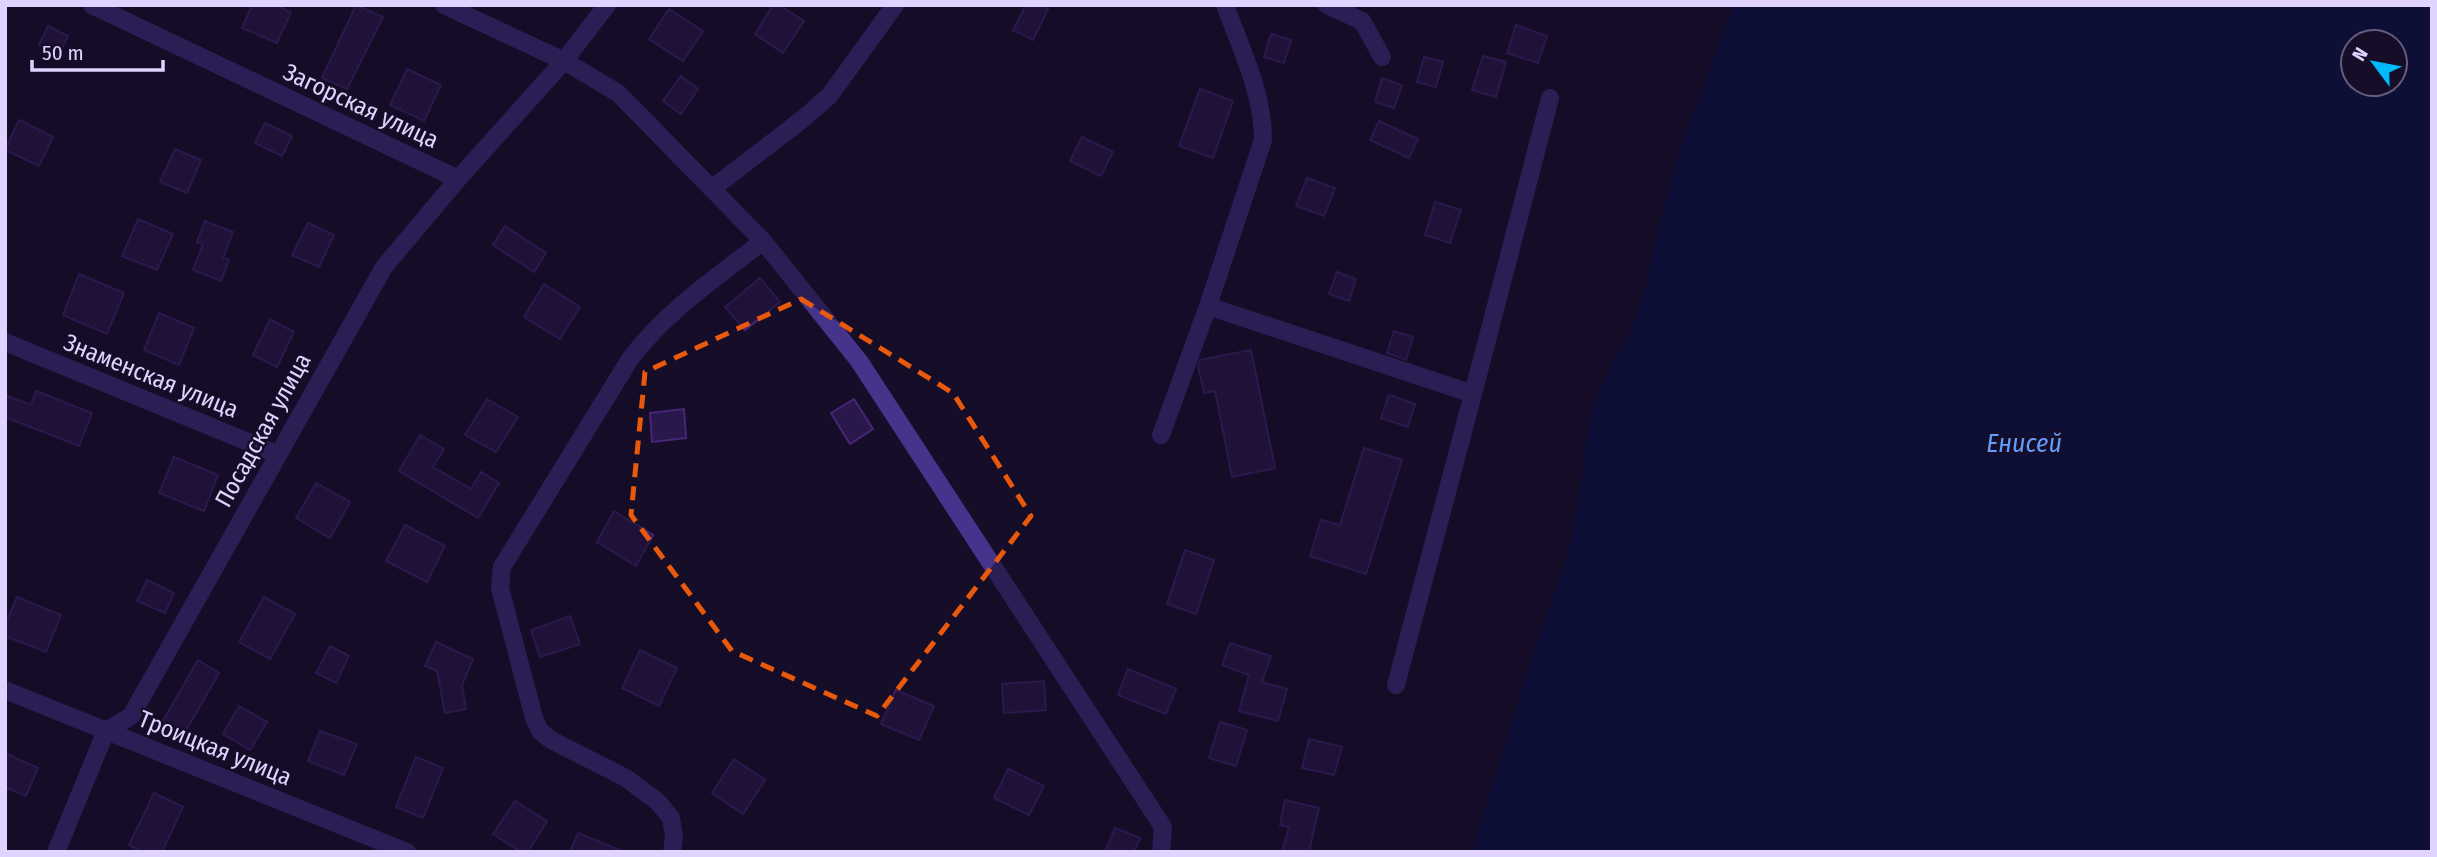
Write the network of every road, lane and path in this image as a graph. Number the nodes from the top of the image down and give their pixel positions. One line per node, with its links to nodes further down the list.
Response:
1 (92, 5): 10 (street, Загорская улица)
2 (444, 5): 8 (street)
3 (607, 5): 8 (street, Посадская улица)
4 (895, 5): 11 (street)
5 (1225, 5): 13 (street)
6 (1327, 5): 7 (street)
7 (1382, 57)
8 (564, 61): 10 (street, Посадская улица); 11 (street)
9 (1550, 98): 15 (street)
10 (458, 179): 17 (street, Посадская улица)
11 (713, 188): 12 (street)
12 (763, 242): 23 (street); 24 (street)
13 (1208, 306): 15 (street); 16 (street)
14 (5, 342): 17 (street, Знаменская улица)
15 (1473, 394): 18 (street)
16 (1161, 435)
17 (277, 454): 20 (street, Посадская улица)
18 (1396, 685)
19 (5, 690): 20 (street, Троицкая улица)
20 (106, 731): 21 (street); 22 (street, Троицкая улица)
21 (56, 852)
22 (407, 852)
23 (672, 852)
24 (1161, 852)

